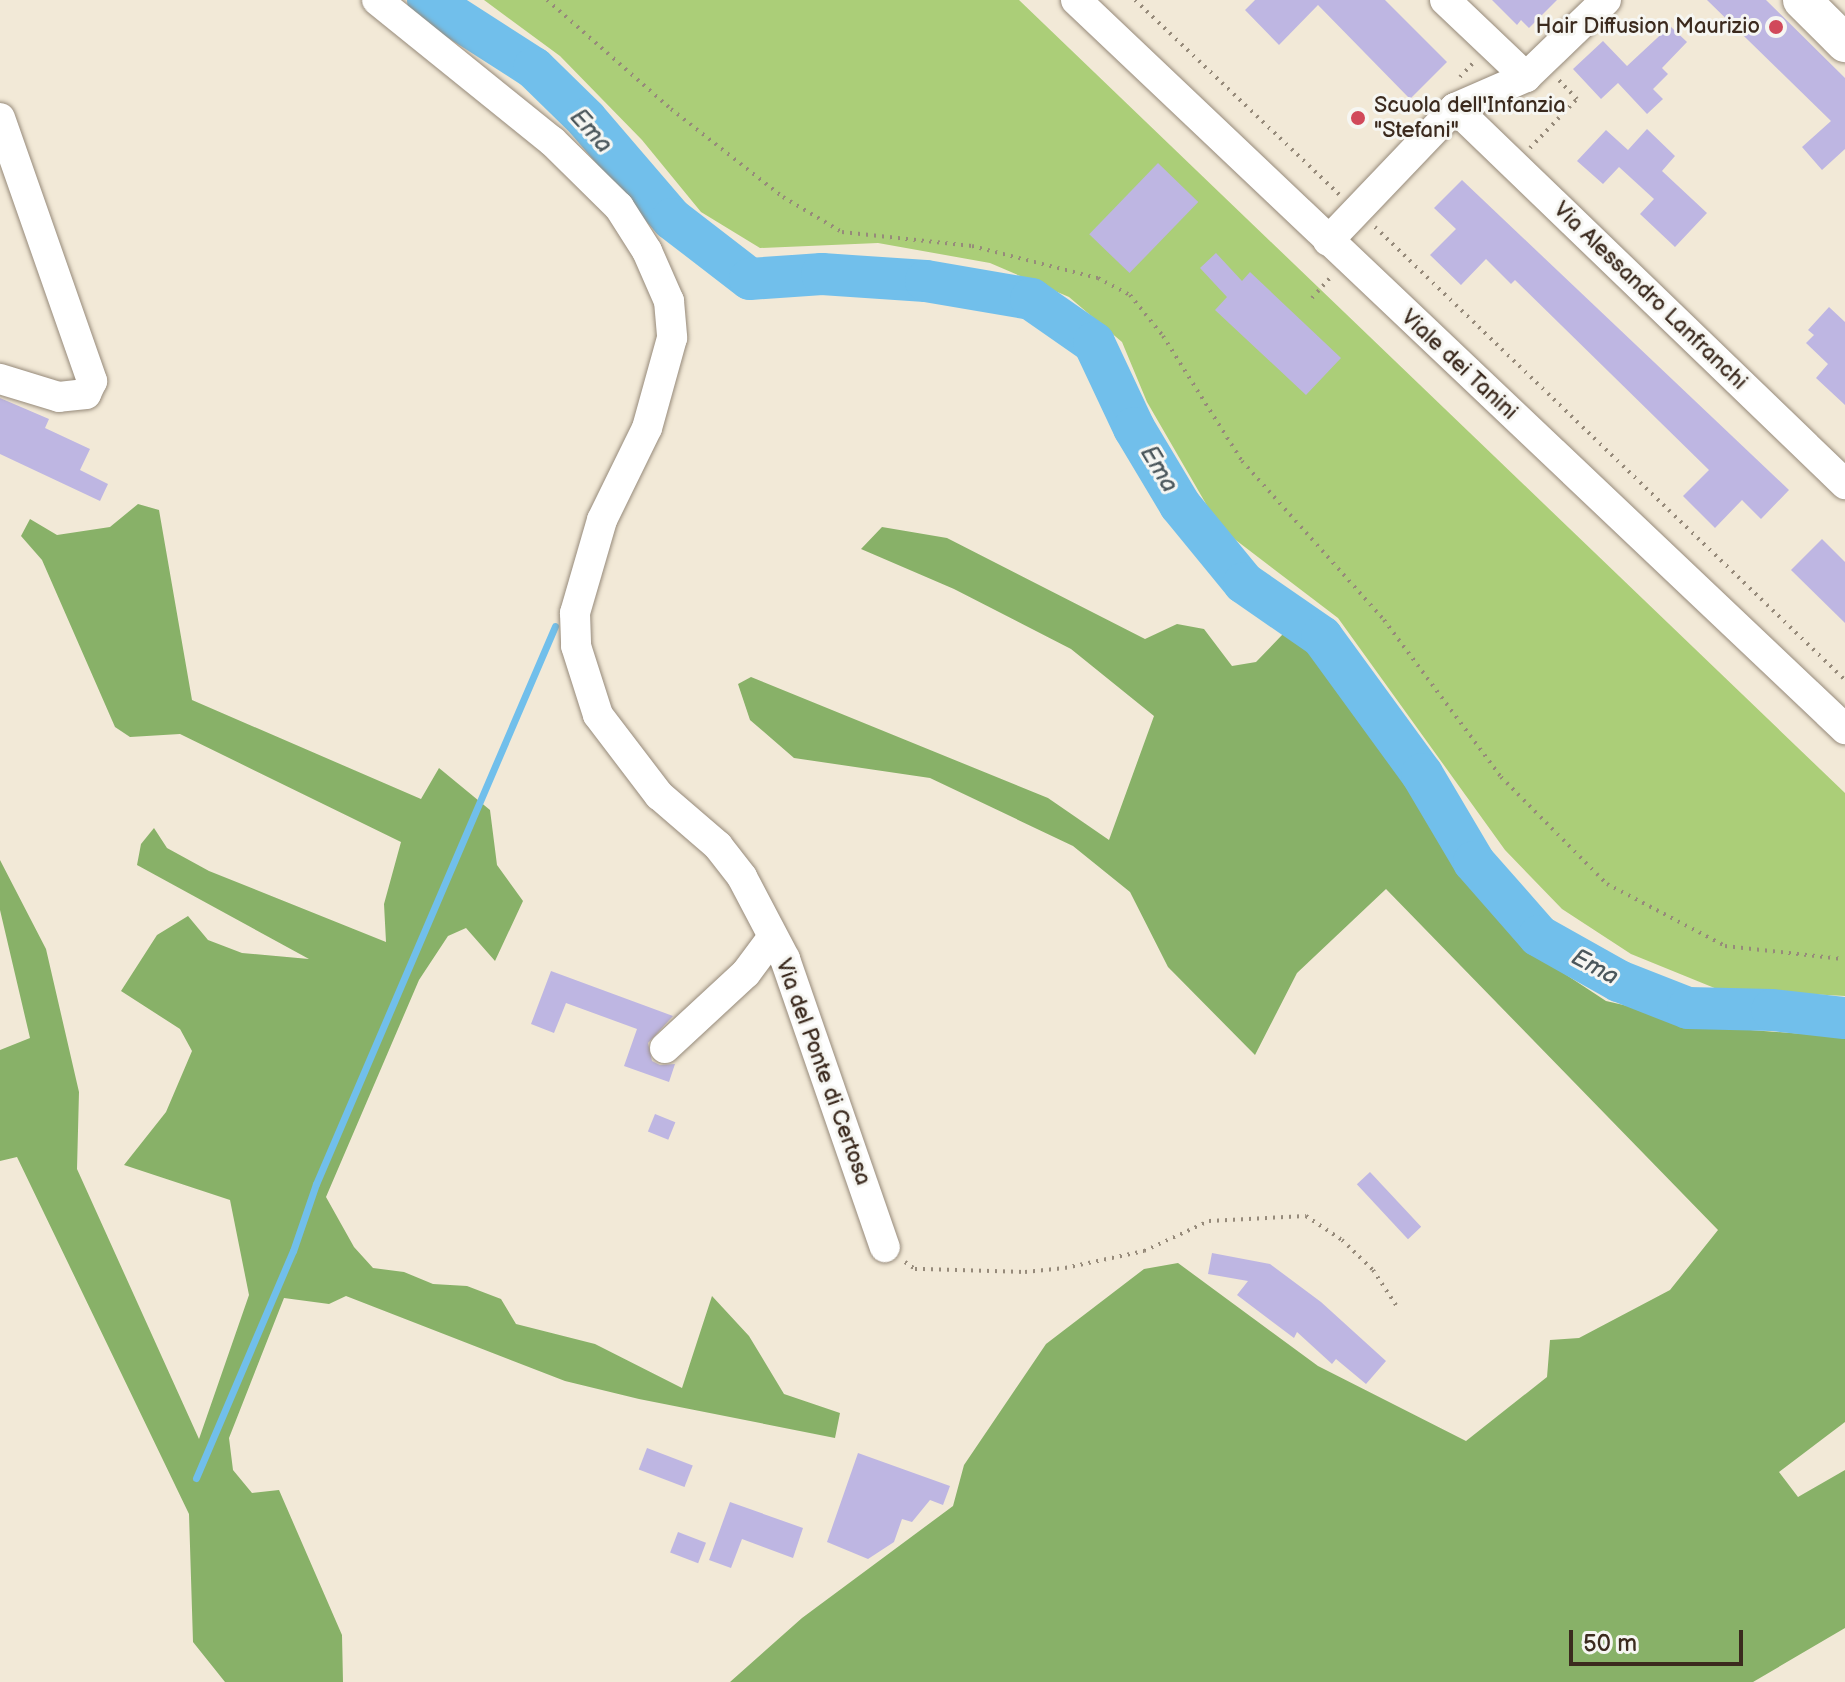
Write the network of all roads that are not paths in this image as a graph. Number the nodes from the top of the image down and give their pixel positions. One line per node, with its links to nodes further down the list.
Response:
1 (377, 0): 14 (street, Via del Ponte di Certosa)
2 (1076, 0): 10 (street, Viale dei Tanini)
3 (1445, 0): 7 (street)
4 (1606, 0): 7 (street)
5 (1802, 0): 6 (main road)
6 (1845, 43)
7 (1526, 77): 8 (street)
8 (1455, 108): 10 (street); 12 (street, Via Alessandro Lanfranchi)
9 (0, 118): 11 (street)
10 (1328, 241): 13 (street, Viale dei Tanini)
11 (0, 379)
12 (1845, 484)
13 (1845, 729)
14 (772, 938): 15 (street); 16 (street, Via del Ponte di Certosa)
15 (665, 1048)
16 (885, 1247)

